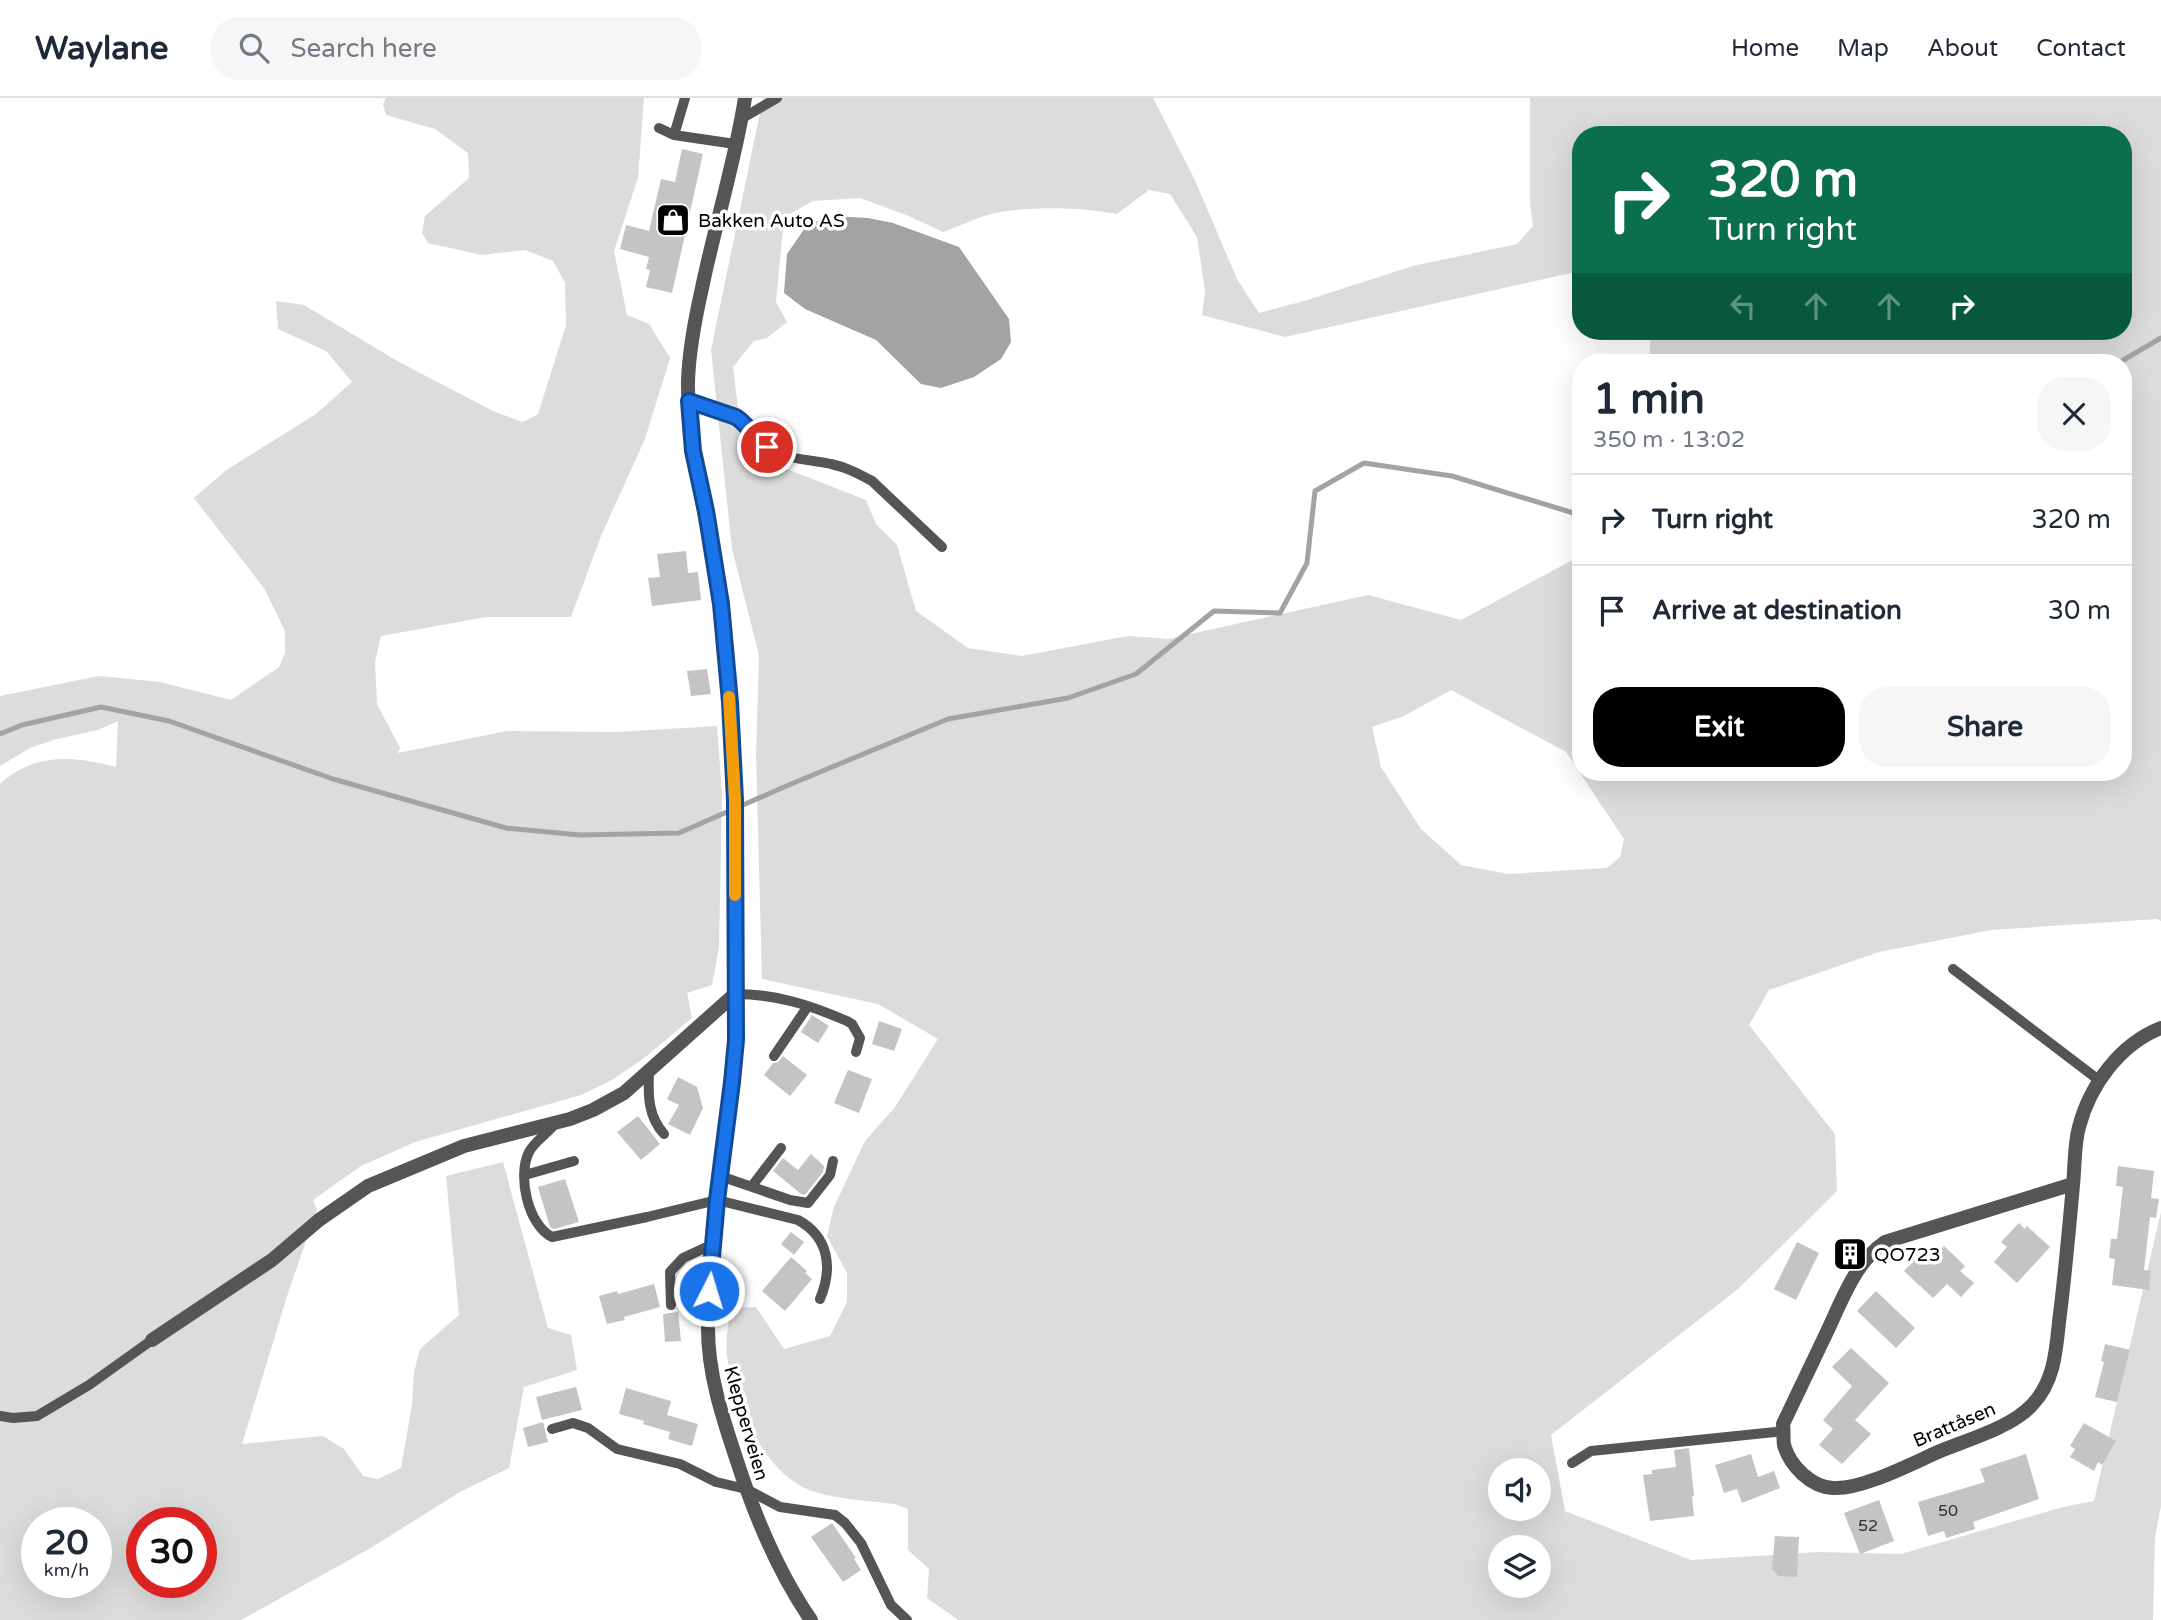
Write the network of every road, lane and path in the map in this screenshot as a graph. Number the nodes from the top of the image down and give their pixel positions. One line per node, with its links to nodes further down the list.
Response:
1 (685, 98): 6 (lane)
2 (745, 98): 4 (street, Klepperveien)
3 (777, 98): 4 (lane)
4 (741, 120): 7 (street, Klepperveien)
5 (659, 128): 6 (lane)
6 (674, 135): 7 (lane)
7 (736, 144): 8 (street, Klepperveien)
8 (689, 401): 9 (lane); 11 (street, Klepperveien)
9 (942, 547)
10 (1953, 969): 17 (lane)
11 (736, 993): 12 (lane); 16 (street); 24 (street, Klepperveien)
12 (808, 1006): 14 (lane); 15 (lane)
13 (2161, 1028): 17 (street, Brattåsen)
14 (856, 1052)
15 (774, 1056)
16 (649, 1072): 18 (street); 19 (lane)
17 (2100, 1081): 25 (street, Brattåsen)
18 (556, 1124): 23 (lane); 31 (street)
19 (664, 1134)
20 (781, 1147): 26 (lane)
21 (574, 1161): 23 (lane)
22 (833, 1161): 26 (lane)
23 (525, 1175): 27 (lane)
24 (720, 1176): 26 (lane); 27 (street, Klepperveien)
25 (2073, 1184): 34 (street); 34 (street, Brattåsen)
26 (752, 1186)
27 (717, 1200): 28 (street, Klepperveien); 29 (lane)
28 (713, 1244): 30 (lane); 36 (street, Klepperveien)
29 (820, 1300)
30 (671, 1305)
31 (152, 1340): 32 (lane)
32 (0, 1416)
33 (552, 1429): 36 (lane)
34 (1784, 1431): 35 (lane)
35 (1572, 1463)
36 (746, 1489): 37 (street, Klepperveien); 38 (lane)
37 (811, 1620)
38 (907, 1620)

